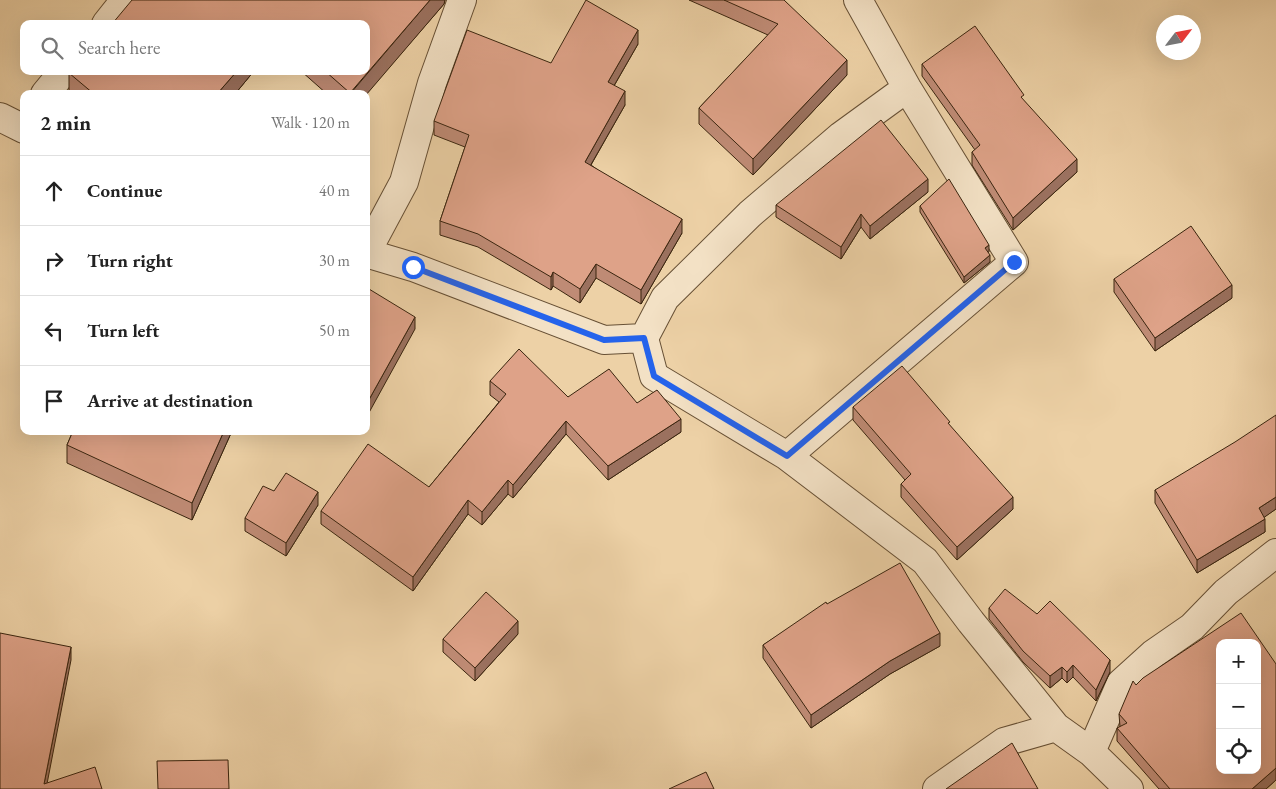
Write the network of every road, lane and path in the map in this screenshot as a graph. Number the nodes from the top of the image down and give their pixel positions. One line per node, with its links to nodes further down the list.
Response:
1 (125, 0): 4 (street)
2 (462, 0): 8 (street)
3 (858, 0): 6 (street)
4 (109, 20)
5 (61, 75): 7 (street)
6 (907, 88): 10 (street); 11 (street)
7 (48, 90)
8 (370, 246)
9 (370, 254): 10 (street)
10 (644, 338): 11 (street)
11 (787, 456): 13 (street)
12 (1276, 553): 14 (street)
13 (1056, 727): 14 (street); 15 (street)
14 (1091, 752): 16 (street)
15 (937, 789)
16 (1129, 789)

